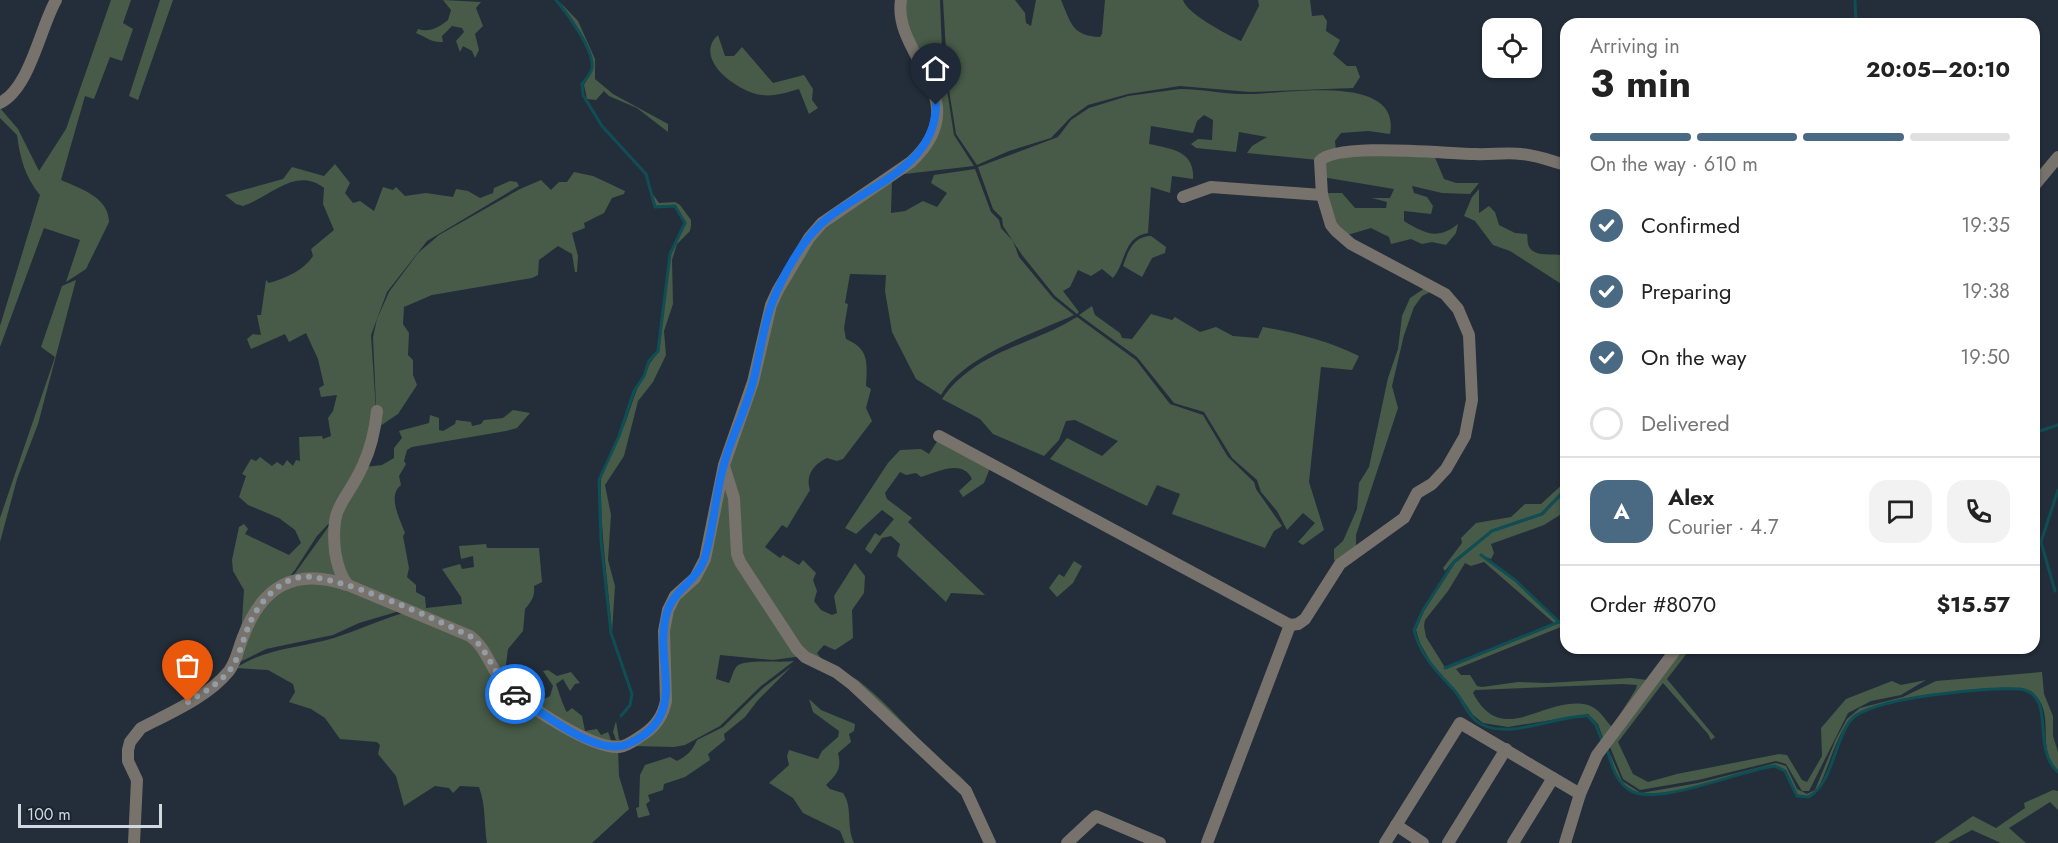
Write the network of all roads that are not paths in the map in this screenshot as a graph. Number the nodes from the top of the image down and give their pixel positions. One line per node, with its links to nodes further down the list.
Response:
1 (56, 0): 3 (street)
2 (901, 0): 11 (street)
3 (0, 103)
4 (2058, 157): 6 (street)
5 (1560, 164): 7 (street)
6 (2040, 179)
7 (1322, 195): 8 (street); 13 (street)
8 (1183, 197)
9 (377, 411): 12 (street)
10 (939, 436): 13 (street)
11 (724, 465): 12 (street); 20 (street)
12 (348, 585): 19 (street)
13 (1290, 625): 23 (street)
14 (1673, 654): 17 (street)
15 (1506, 749): 16 (street); 18 (street); 26 (street)
16 (1553, 778): 17 (street); 27 (street)
17 (1580, 794): 28 (street)
18 (1396, 825): 24 (street); 25 (street)
19 (134, 843)
20 (990, 843)
21 (1067, 843): 22 (street)
22 (1160, 843)
23 (1207, 843)
24 (1385, 843)
25 (1423, 843)
26 (1448, 843)
27 (1513, 843)
28 (1565, 843)

